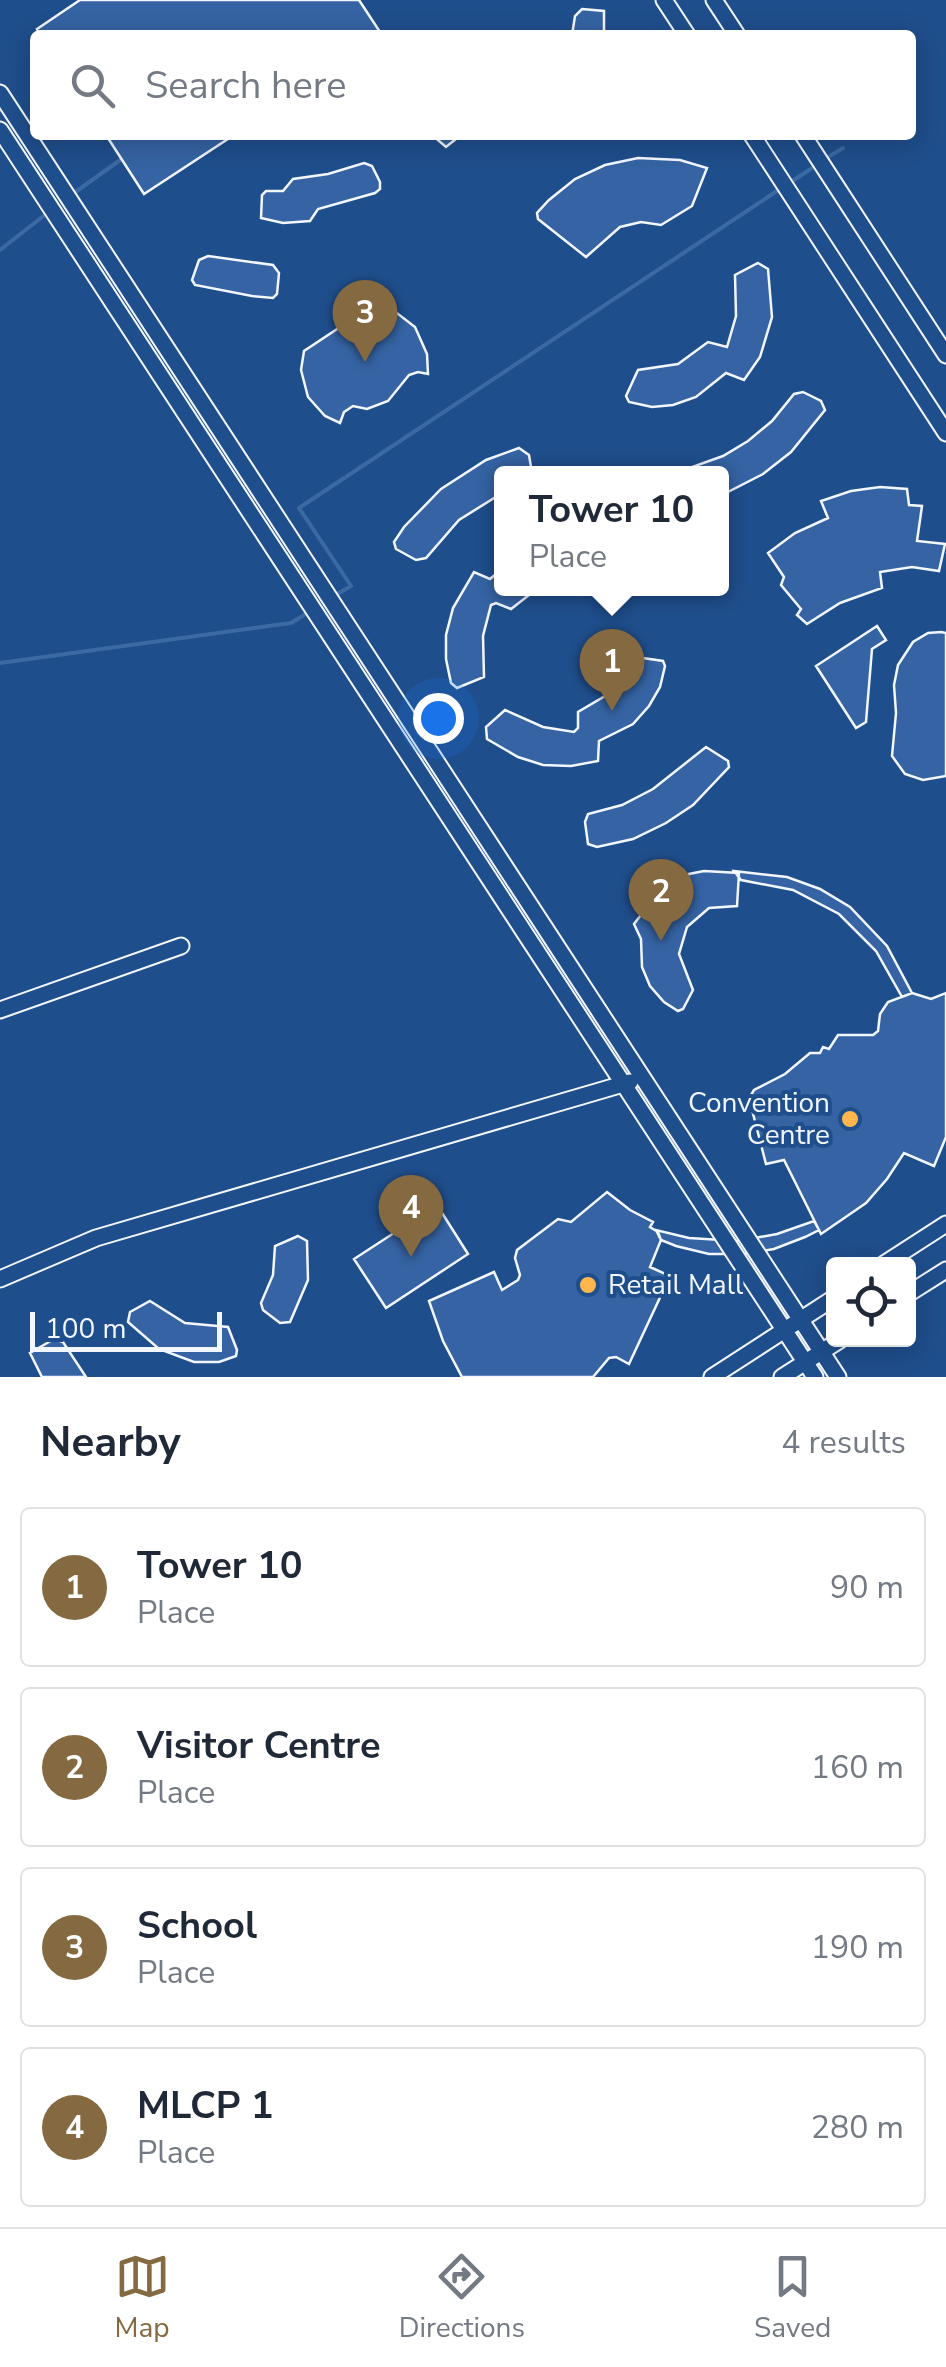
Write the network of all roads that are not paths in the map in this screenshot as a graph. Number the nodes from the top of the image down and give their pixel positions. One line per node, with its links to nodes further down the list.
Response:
1 (664, 0): 3 (street)
2 (714, 0): 4 (street)
3 (683, 30)
4 (734, 30)
5 (0, 93): 7 (street)
6 (0, 130): 16 (street)
7 (30, 139)
8 (31, 140): 15 (street)
9 (755, 140): 12 (street)
10 (806, 140): 11 (street)
11 (946, 356)
12 (946, 432)
13 (180, 946): 14 (street)
14 (0, 1010)
15 (643, 1077): 16 (street); 23 (street)
16 (623, 1084): 20 (street); 24 (street)
17 (946, 1224): 18 (street)
18 (895, 1257)
19 (946, 1270): 21 (street)
20 (0, 1279)
21 (916, 1289)
22 (826, 1303): 23 (street)
23 (801, 1319): 24 (street); 26 (street)
24 (784, 1330): 27 (street); 28 (street)
25 (830, 1347): 26 (street)
26 (822, 1352): 27 (street); 31 (street)
27 (806, 1362): 29 (street); 30 (street)
28 (712, 1377)
29 (782, 1377)
30 (816, 1377)
31 (838, 1377)

